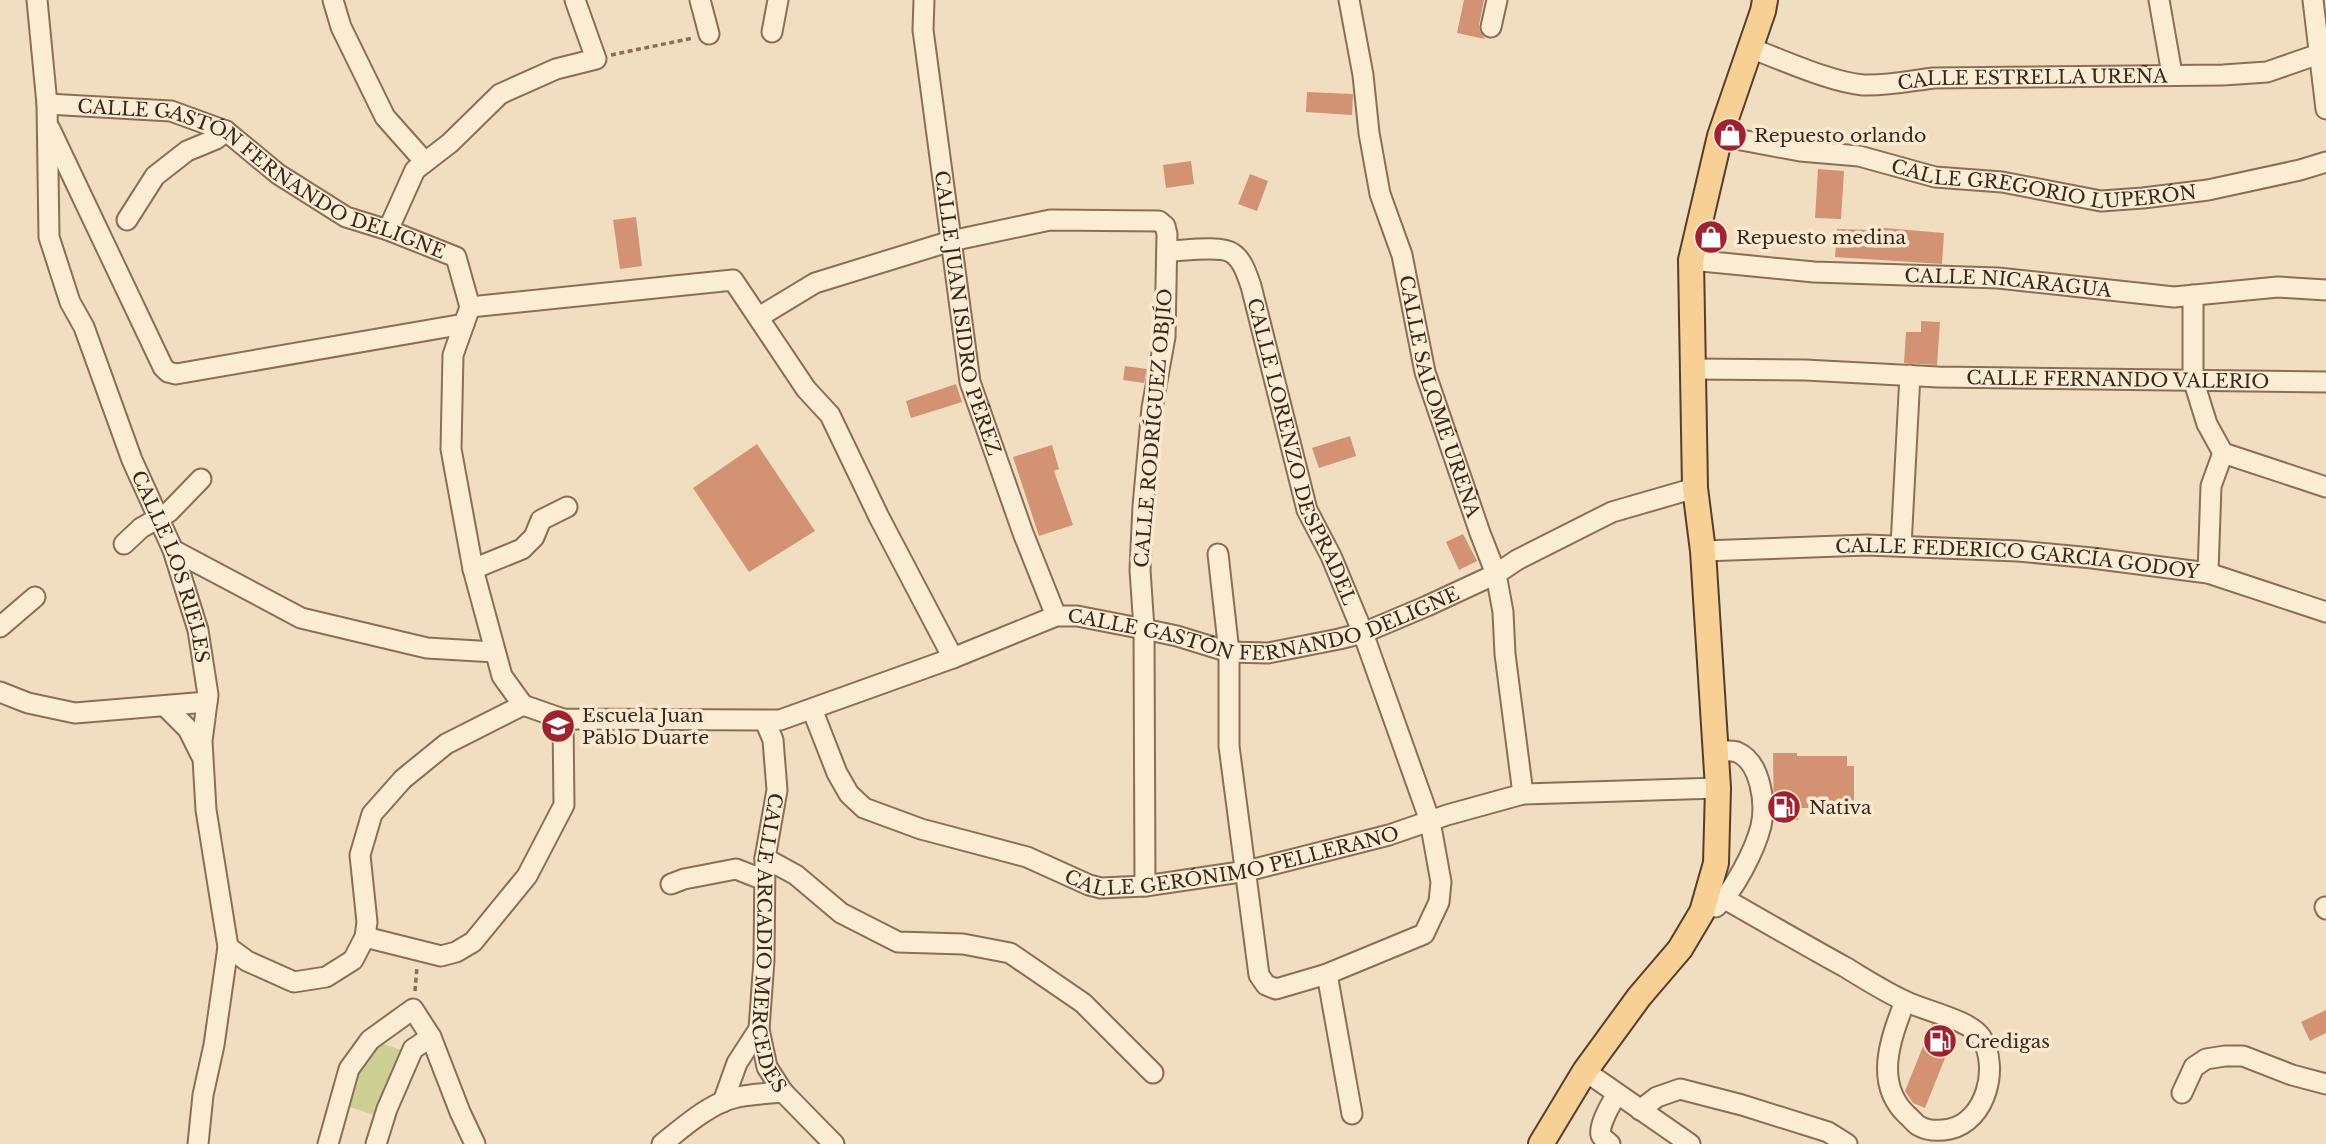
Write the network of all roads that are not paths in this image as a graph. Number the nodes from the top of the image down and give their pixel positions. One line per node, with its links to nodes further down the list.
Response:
1 (37, 0): 19 (street, CALLE LOS RIELES)
2 (333, 0): 22 (street)
3 (575, 0): 22 (street)
4 (700, 0): 14 (street)
5 (778, 0): 13 (street)
6 (925, 0): 26 (street, CALLE JUAN ISIDRO PÉREZ)
7 (1349, 0): 50 (street, CALLE SALOMÉ UREÑA)
8 (1497, 0): 12 (street)
9 (1765, 0): 15 (main road)
10 (2159, 0): 17 (street)
11 (2313, 0): 16 (street)
12 (1491, 27)
13 (772, 32)
14 (709, 34)
15 (1751, 48): 17 (street, CALLE ESTRELLA UREÑA); 21 (main road)
16 (2319, 54): 17 (street, CALLE ESTRELLA UREÑA); 18 (street)
17 (2172, 74)
18 (2326, 108)
19 (47, 113): 20 (street, CALLE GASTÓN FERNANDO DELIGNE); 31 (street); 42 (street, CALLE LOS RIELES)
20 (226, 131): 24 (street); 25 (street, CALLE GASTÓN FERNANDO DELIGNE)
21 (1720, 136): 23 (street, CALLE GREGORIO LUPERÓN); 28 (main road)
22 (425, 162): 25 (street)
23 (2326, 162)
24 (127, 220)
25 (388, 230): 31 (street, CALLE GASTÓN FERNANDO DELIGNE)
26 (951, 241): 27 (street, CALLE RODRÍGUEZ OBJÍO); 32 (street, CALLE RODRÍGUEZ OBJÍO); 53 (street, CALLE JUAN ISIDRO PÉREZ)
27 (1167, 251): 55 (street, CALLE RODRÍGUEZ OBJÍO); 56 (street, CALLE LORENZO DESPRADEL)
28 (1691, 260): 30 (street, CALLE NICARAGUA); 33 (main road)
29 (2326, 290): 30 (street, CALLE NICARAGUA)
30 (2193, 295): 35 (street)
31 (467, 316): 32 (street); 48 (street)
32 (760, 317): 59 (street)
33 (1693, 369): 34 (street, CALLE FERNANDO VALERIO); 40 (main road)
34 (1910, 375): 35 (street, CALLE FERNANDO VALERIO); 44 (street)
35 (2193, 379): 36 (street, CALLE FERNANDO VALERIO); 37 (street)
36 (2326, 382)
37 (2222, 453): 39 (street); 49 (street)
38 (201, 479): 42 (street)
39 (2326, 487)
40 (1695, 488): 46 (main road); 50 (street, CALLE GASTÓN FERNANDO DELIGNE)
41 (567, 507): 48 (street)
42 (159, 517): 43 (street); 45 (street, CALLE LOS RIELES)
43 (124, 544)
44 (1901, 546): 46 (street, CALLE FEDERICO GARCÍA GODOY); 49 (street, CALLE FEDERICO GARCÍA GODOY)
45 (173, 550): 57 (street); 61 (street, CALLE LOS RIELES)
46 (1703, 551): 67 (main road)
47 (1218, 554): 58 (street, CALLE LORENZO DESPRADEL)
48 (473, 569): 57 (street)
49 (2208, 573): 52 (street, CALLE FEDERICO GARCÍA GODOY)
50 (1496, 574): 56 (street, CALLE GASTÓN FERNANDO DELIGNE); 70 (street, CALLE SALOMÉ UREÑA)
51 (35, 597): 54 (street)
52 (2326, 612)
53 (1056, 617): 55 (street, CALLE GASTÓN FERNANDO DELIGNE); 59 (street, CALLE GASTÓN FERNANDO DELIGNE)
54 (0, 627)
55 (1144, 629): 58 (street, CALLE GASTÓN FERNANDO DELIGNE); 76 (street, CALLE RODRÍGUEZ OBJÍO)
56 (1363, 632): 58 (street, CALLE GASTÓN FERNANDO DELIGNE); 71 (street, CALLE LORENZO DESPRADEL)
57 (495, 652): 62 (street)
58 (1229, 652): 73 (street, CALLE LORENZO DESPRADEL)
59 (953, 658): 64 (street, CALLE GASTÓN FERNANDO DELIGNE)
60 (0, 692): 63 (street)
61 (207, 702): 63 (street); 68 (street, CALLE LOS RIELES)
62 (523, 705): 65 (street, CALLE GASTÓN FERNANDO DELIGNE); 79 (street)
63 (166, 707): 68 (street)
64 (812, 709): 66 (street, CALLE GASTÓN FERNANDO DELIGNE); 76 (street, CALLE GERÓNIMO PELLERANO)
65 (563, 719): 66 (street, CALLE GASTÓN FERNANDO DELIGNE); 79 (street)
66 (765, 721): 72 (street, CALLE ARCADIO MERCEDES)
67 (1716, 751): 69 (main road); 77 (street)
68 (204, 758): 80 (street, CALLE LOS RIELES)
69 (1718, 788): 70 (street, CALLE GERÓNIMO PELLERANO); 78 (main road)
70 (1523, 794): 71 (street, CALLE GERÓNIMO PELLERANO)
71 (1430, 821): 73 (street, CALLE GERÓNIMO PELLERANO); 81 (street, CALLE LORENZO DESPRADEL)
72 (765, 858): 74 (street, CALLE ARCADIO MERCEDES); 86 (street)
73 (1247, 871): 76 (street, CALLE GERÓNIMO PELLERANO); 81 (street, CALLE LORENZO DESPRADEL)
74 (764, 880): 75 (street); 83 (street, CALLE ARCADIO MERCEDES)
75 (671, 884)
76 (1145, 886)
77 (1725, 899): 78 (street); 82 (street)
78 (1702, 912): 85 (main road)
79 (365, 937): 80 (street)
80 (228, 947): 94 (street, CALLE LOS RIELES)
81 (1327, 974): 93 (street)
82 (1905, 1002): 82 (street)
83 (759, 1029): 88 (street, CALLE ARCADIO MERCEDES); 91 (street)
84 (431, 1037): 95 (street); 96 (street); 97 (street)
85 (1585, 1071): 90 (street); 100 (main road)
86 (1153, 1073)
87 (2326, 1084): 89 (street)
88 (783, 1093): 91 (street); 99 (street, CALLE ARCADIO MERCEDES)
89 (2182, 1093)
90 (1617, 1094): 92 (street); 101 (street)
91 (723, 1102): 98 (street)
92 (1640, 1110): 102 (street); 103 (street)
93 (1352, 1114)
94 (198, 1144)
95 (328, 1144)
96 (376, 1144)
97 (475, 1144)
98 (662, 1144)
99 (834, 1144)
100 (1541, 1144)
101 (1610, 1144)
102 (1690, 1144)
103 (1847, 1144)

